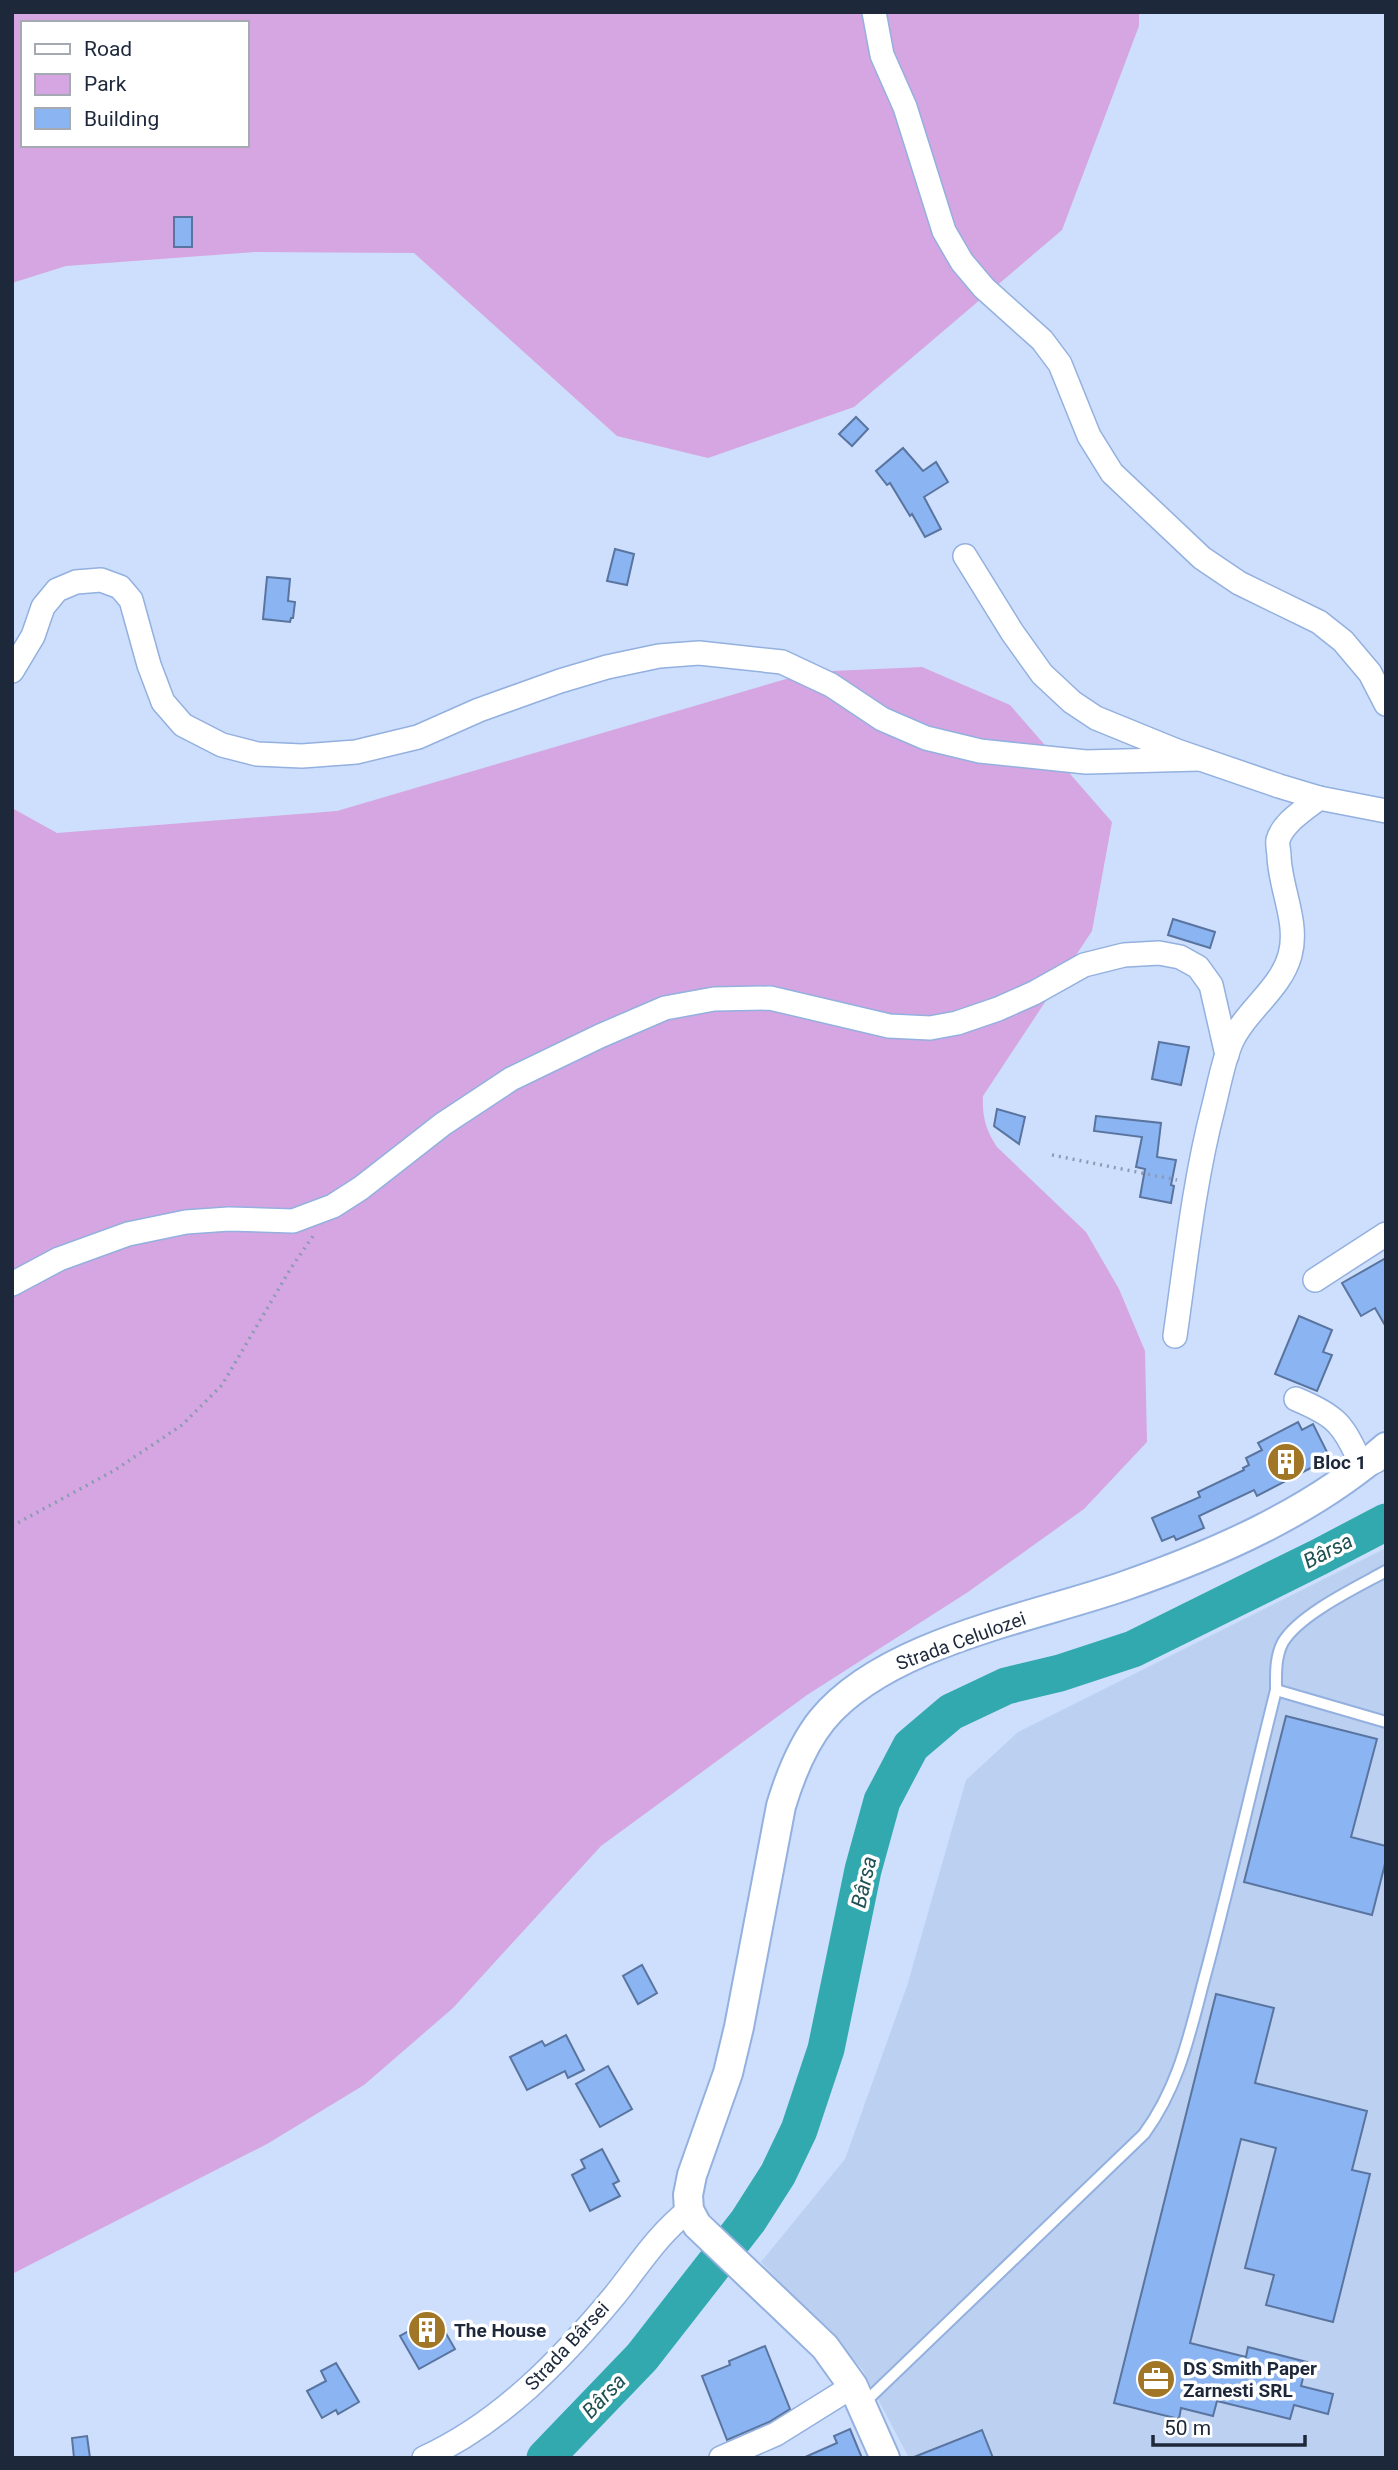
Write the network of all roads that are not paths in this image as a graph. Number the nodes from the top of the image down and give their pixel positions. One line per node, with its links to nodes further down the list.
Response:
1 (874, 12): 4 (street)
2 (965, 556): 5 (street)
3 (12, 671): 5 (street)
4 (1386, 704)
5 (1199, 758): 6 (street)
6 (1319, 798): 7 (street); 8 (street)
7 (1386, 811)
8 (1227, 1055): 11 (street); 12 (street)
9 (1386, 1234): 10 (street)
10 (1315, 1280)
11 (12, 1284)
12 (1175, 1336)
13 (1296, 1399): 15 (street)
14 (1386, 1447): 15 (street, Strada Celulozei)
15 (1375, 1462): 19 (street, Strada Celulozei)
16 (1386, 1571): 17 (lane)
17 (1276, 1690): 18 (lane); 20 (lane)
18 (1386, 1722)
19 (693, 2218): 20 (street); 21 (street, Strada Bârsei)
20 (858, 2395): 22 (street); 23 (street)
21 (424, 2458)
22 (721, 2458)
23 (885, 2458)

